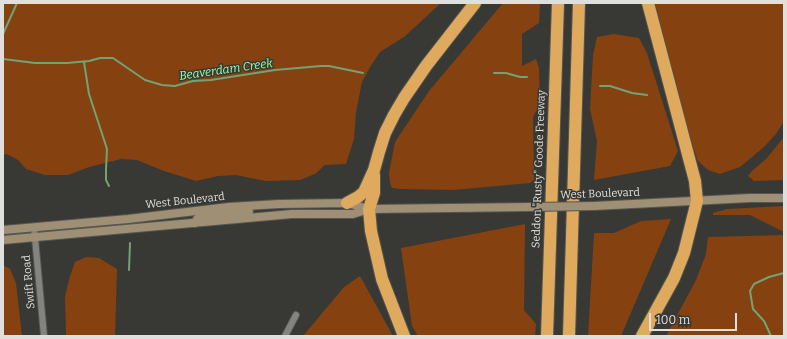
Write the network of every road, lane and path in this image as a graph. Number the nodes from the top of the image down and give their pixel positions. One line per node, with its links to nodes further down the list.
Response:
1 (475, 3): 5 (highway)
2 (558, 3): 22 (highway, Seddon "Rusty" Goode Freeway)
3 (579, 3): 23 (highway)
4 (648, 3): 7 (highway)
5 (374, 170): 8 (highway); 10 (highway)
6 (784, 198): 7 (street, West Boulevard)
7 (697, 201): 10 (street, West Boulevard, bridge); 24 (highway)
8 (347, 203): 9 (street, West Boulevard); 10 (street, West Boulevard)
9 (279, 204): 11 (street, West Boulevard); 12 (street)
10 (370, 209): 12 (street, West Boulevard); 21 (highway)
11 (195, 211): 13 (street, West Boulevard); 14 (street)
12 (195, 223): 14 (street, West Boulevard)
13 (34, 227): 15 (street, West Boulevard); 16 (street, Swift Road)
14 (142, 228): 16 (street, West Boulevard)
15 (3, 230)
16 (35, 237): 17 (street, West Boulevard); 19 (street, Swift Road)
17 (3, 240)
18 (296, 315): 20 (street)
19 (44, 336)
20 (285, 336)
21 (404, 336)
22 (547, 336)
23 (569, 336)
24 (642, 336)

